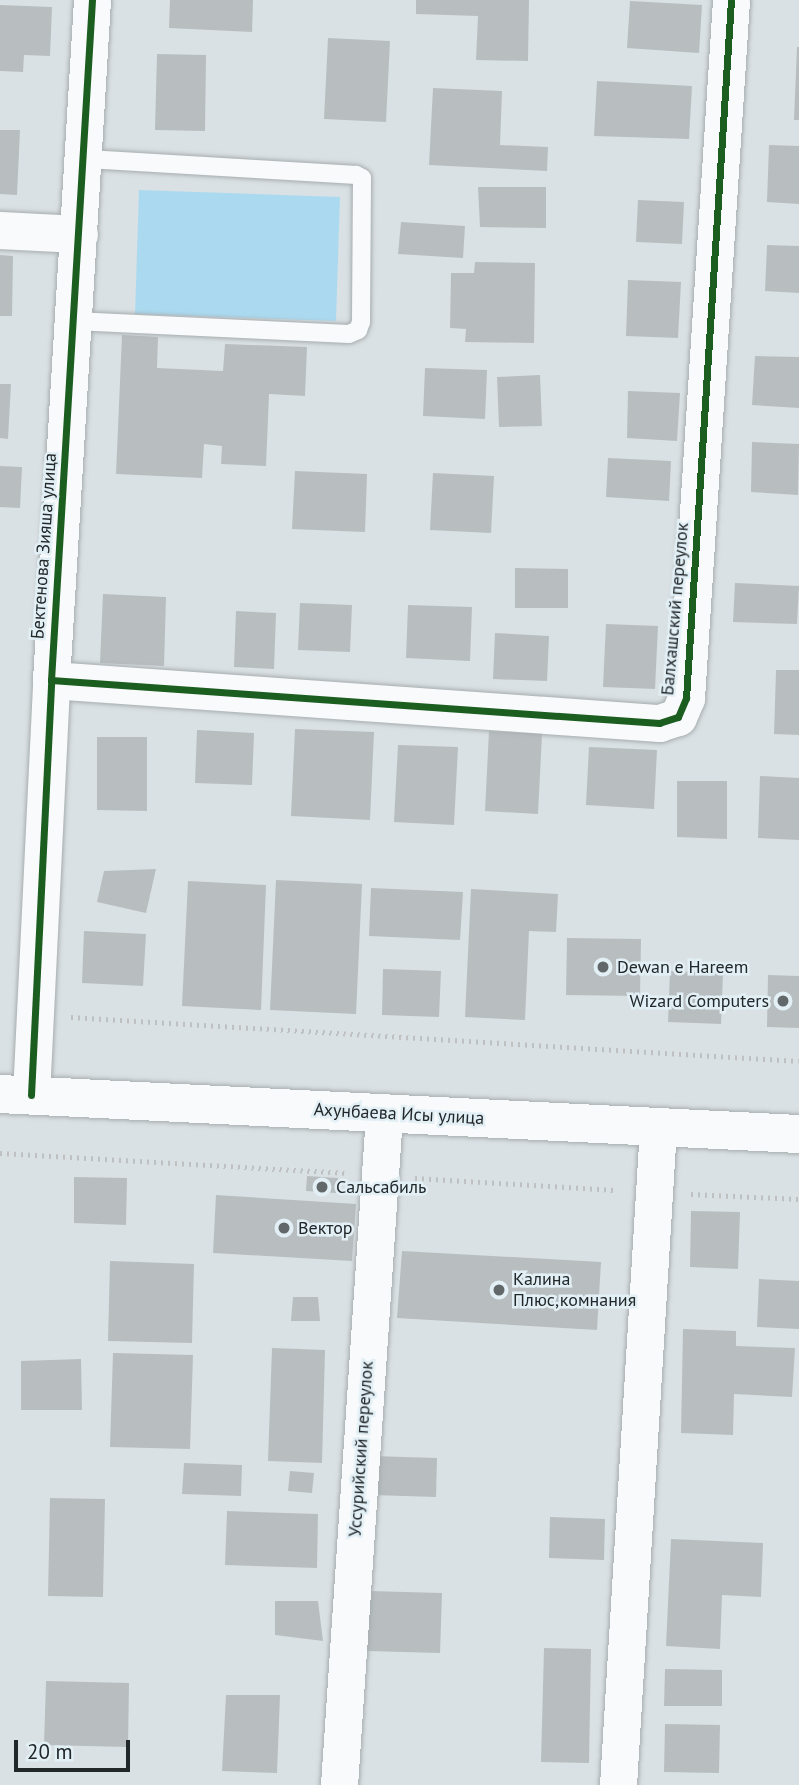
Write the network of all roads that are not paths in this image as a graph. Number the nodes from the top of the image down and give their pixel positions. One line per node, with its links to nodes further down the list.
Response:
1 (92, 0): 3 (street, Бектенова Зияша улица)
2 (732, 0): 7 (street, Балхашский переулок)
3 (83, 159): 5 (street, Бектенова Зияша улица); 6 (lane)
4 (0, 230): 5 (street)
5 (79, 234): 6 (street, Бектенова Зияша улица)
6 (74, 321): 7 (street, Бектенова Зияша улица)
7 (51, 680): 8 (street, Бектенова Зияша улица)
8 (15, 1094): 9 (main road, Ахунбаева Исы улица)
9 (384, 1114): 10 (main road, Ахунбаева Исы улица); 12 (street, Уссурийский переулок)
10 (658, 1128): 11 (main road, Ахунбаева Исы улица); 13 (street)
11 (799, 1135)
12 (339, 1785)
13 (618, 1785)

